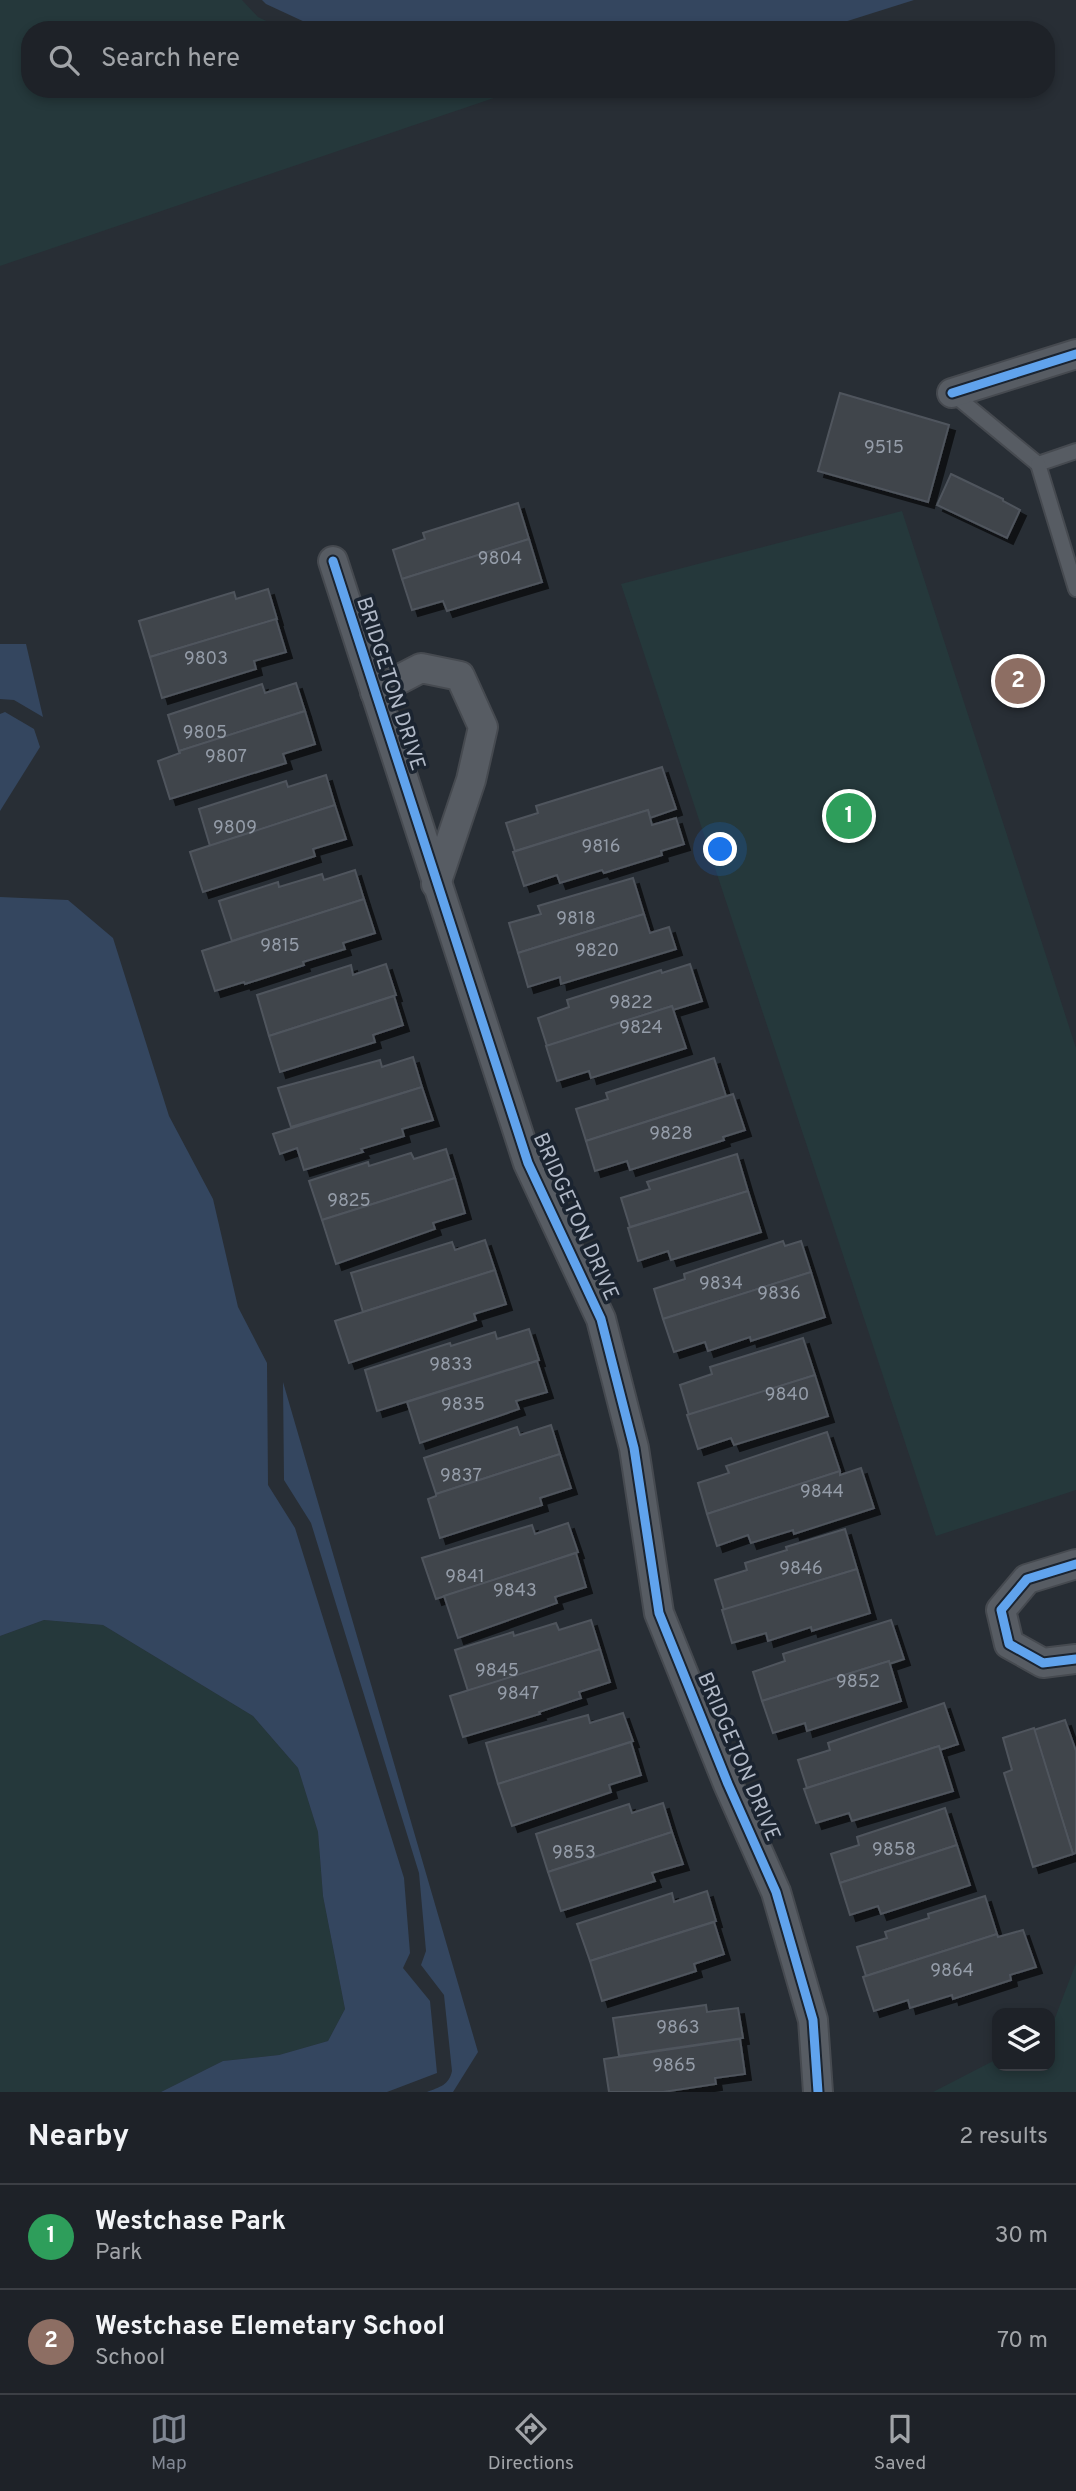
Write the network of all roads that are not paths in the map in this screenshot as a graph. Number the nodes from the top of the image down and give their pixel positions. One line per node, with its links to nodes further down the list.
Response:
1 (1076, 354): 2 (street)
2 (952, 393): 4 (lane)
3 (1076, 451): 4 (lane)
4 (1038, 464): 6 (lane)
5 (333, 561): 7 (street, BRIDGETON DRIVE)
6 (1076, 589)
7 (374, 692): 8 (street, BRIDGETON DRIVE); 8 (street, BRIDGETON DRIVE)
8 (436, 884): 11 (street, BRIDGETON DRIVE)
9 (1076, 1564): 10 (street)
10 (1076, 1658)
11 (818, 2092)

